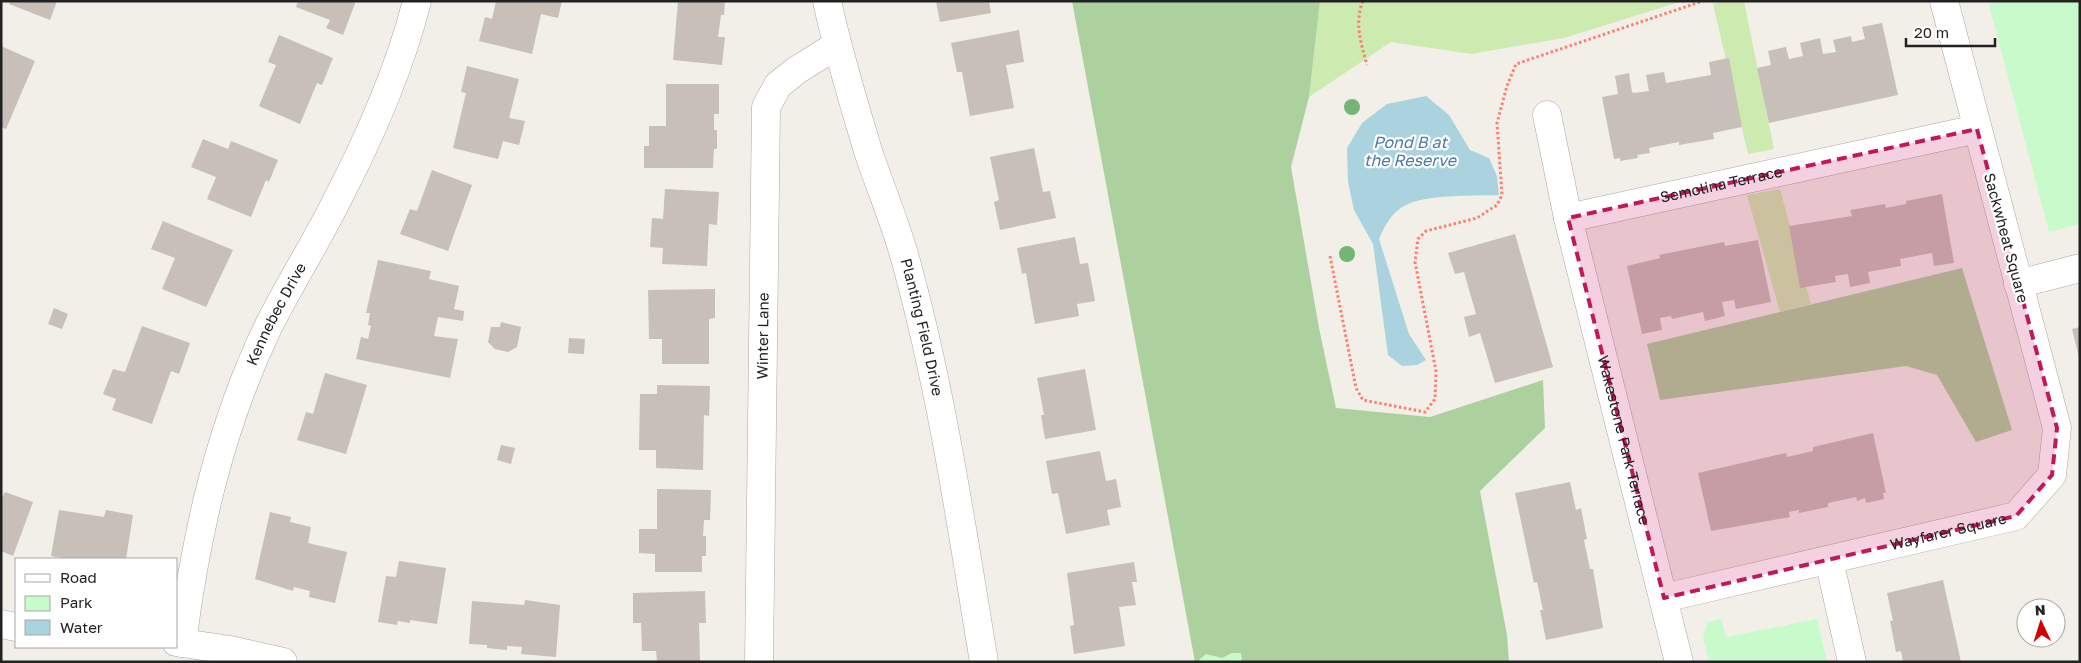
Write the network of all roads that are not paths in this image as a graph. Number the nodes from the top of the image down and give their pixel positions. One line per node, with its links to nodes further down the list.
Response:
1 (418, 1): 15 (street, Kennebec Drive)
2 (827, 1): 4 (street, Planting Field Drive)
3 (1944, 1): 6 (street, Sackwheat Square)
4 (837, 45): 17 (street, Winter Lane); 18 (street, Planting Field Drive)
5 (1547, 116): 7 (street)
6 (1976, 129): 7 (street, Semolina Terrace); 9 (street, Sackwheat Square)
7 (1568, 218): 12 (street, Wakestone Park Terrace)
8 (2080, 268): 9 (street)
9 (2018, 284): 10 (street, Sackwheat Square)
10 (2052, 476): 11 (street, Wayfarer Square)
11 (1829, 560): 12 (street, Wayfarer Square); 20 (street)
12 (1664, 598): 19 (street, Wakestone Park Terrace)
13 (1, 624): 14 (street)
14 (15, 627)
15 (179, 643): 16 (street)
16 (283, 662)
17 (759, 662)
18 (984, 662)
19 (1679, 662)
20 (1852, 662)

